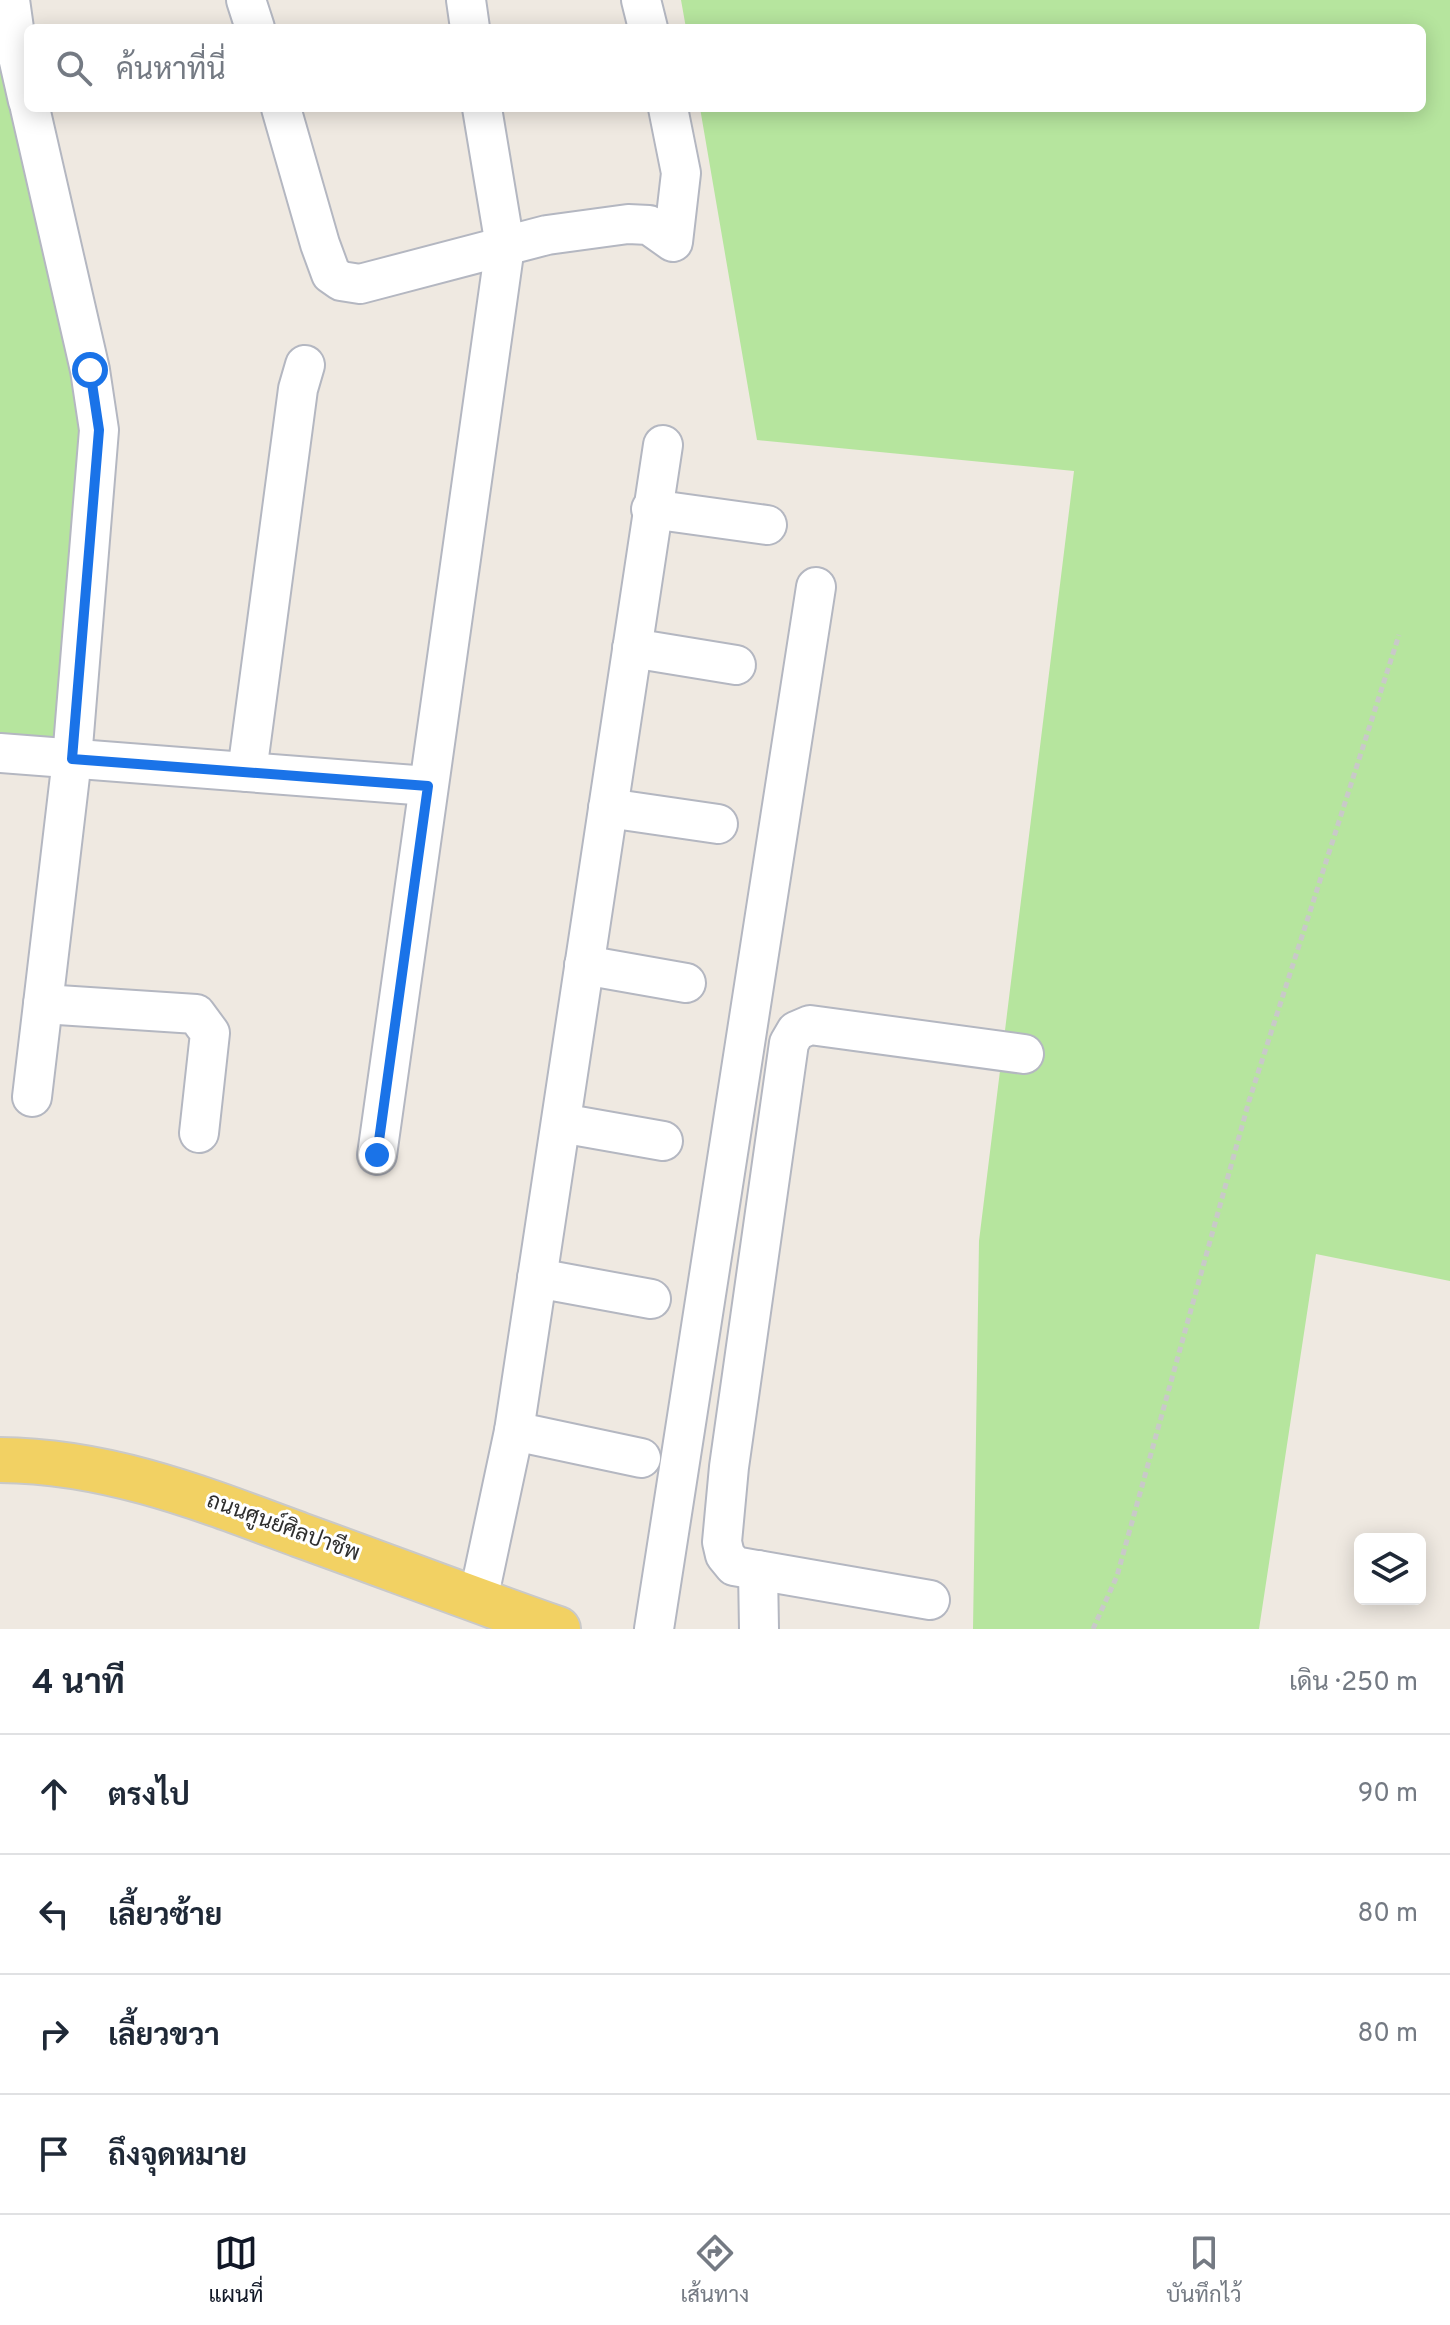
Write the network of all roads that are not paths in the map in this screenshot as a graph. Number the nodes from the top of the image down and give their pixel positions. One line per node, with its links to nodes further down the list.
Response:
1 (10, 0): 8 (street)
2 (246, 0): 5 (street)
3 (466, 0): 6 (street)
4 (641, 0): 7 (street)
5 (254, 24)
6 (469, 24)
7 (647, 24)
8 (24, 83)
9 (31, 112): 22 (street)
10 (282, 112): 13 (street)
11 (483, 112): 13 (street)
12 (669, 112): 13 (street)
13 (505, 246): 24 (street)
14 (305, 365): 23 (street)
15 (663, 445): 16 (street)
16 (651, 509): 17 (street); 19 (street)
17 (767, 525)
18 (816, 587): 45 (street)
19 (632, 648): 20 (street); 25 (street)
20 (736, 665)
21 (0, 753): 22 (street)
22 (72, 759): 23 (street); 29 (street)
23 (247, 772): 24 (street)
24 (428, 786): 35 (street)
25 (608, 808): 26 (street); 27 (street)
26 (718, 824)
27 (584, 965): 28 (street); 32 (street)
28 (686, 983)
29 (43, 1004): 31 (street); 33 (street)
30 (1024, 1054): 41 (street)
31 (32, 1097)
32 (561, 1123): 34 (street); 36 (street)
33 (199, 1133)
34 (663, 1141)
35 (377, 1155)
36 (537, 1278): 37 (street); 38 (street)
37 (651, 1299)
38 (514, 1431): 39 (street); 42 (street)
39 (641, 1458)
40 (0, 1460): 42 (main road, ถนนศูนย์ศิลปาชีพ)
41 (758, 1570): 43 (street); 46 (street)
42 (478, 1600): 44 (main road, ถนนศูนย์ศิลปาชีพ)
43 (930, 1600)
44 (540, 1626)
45 (654, 1629)
46 (759, 1629)

